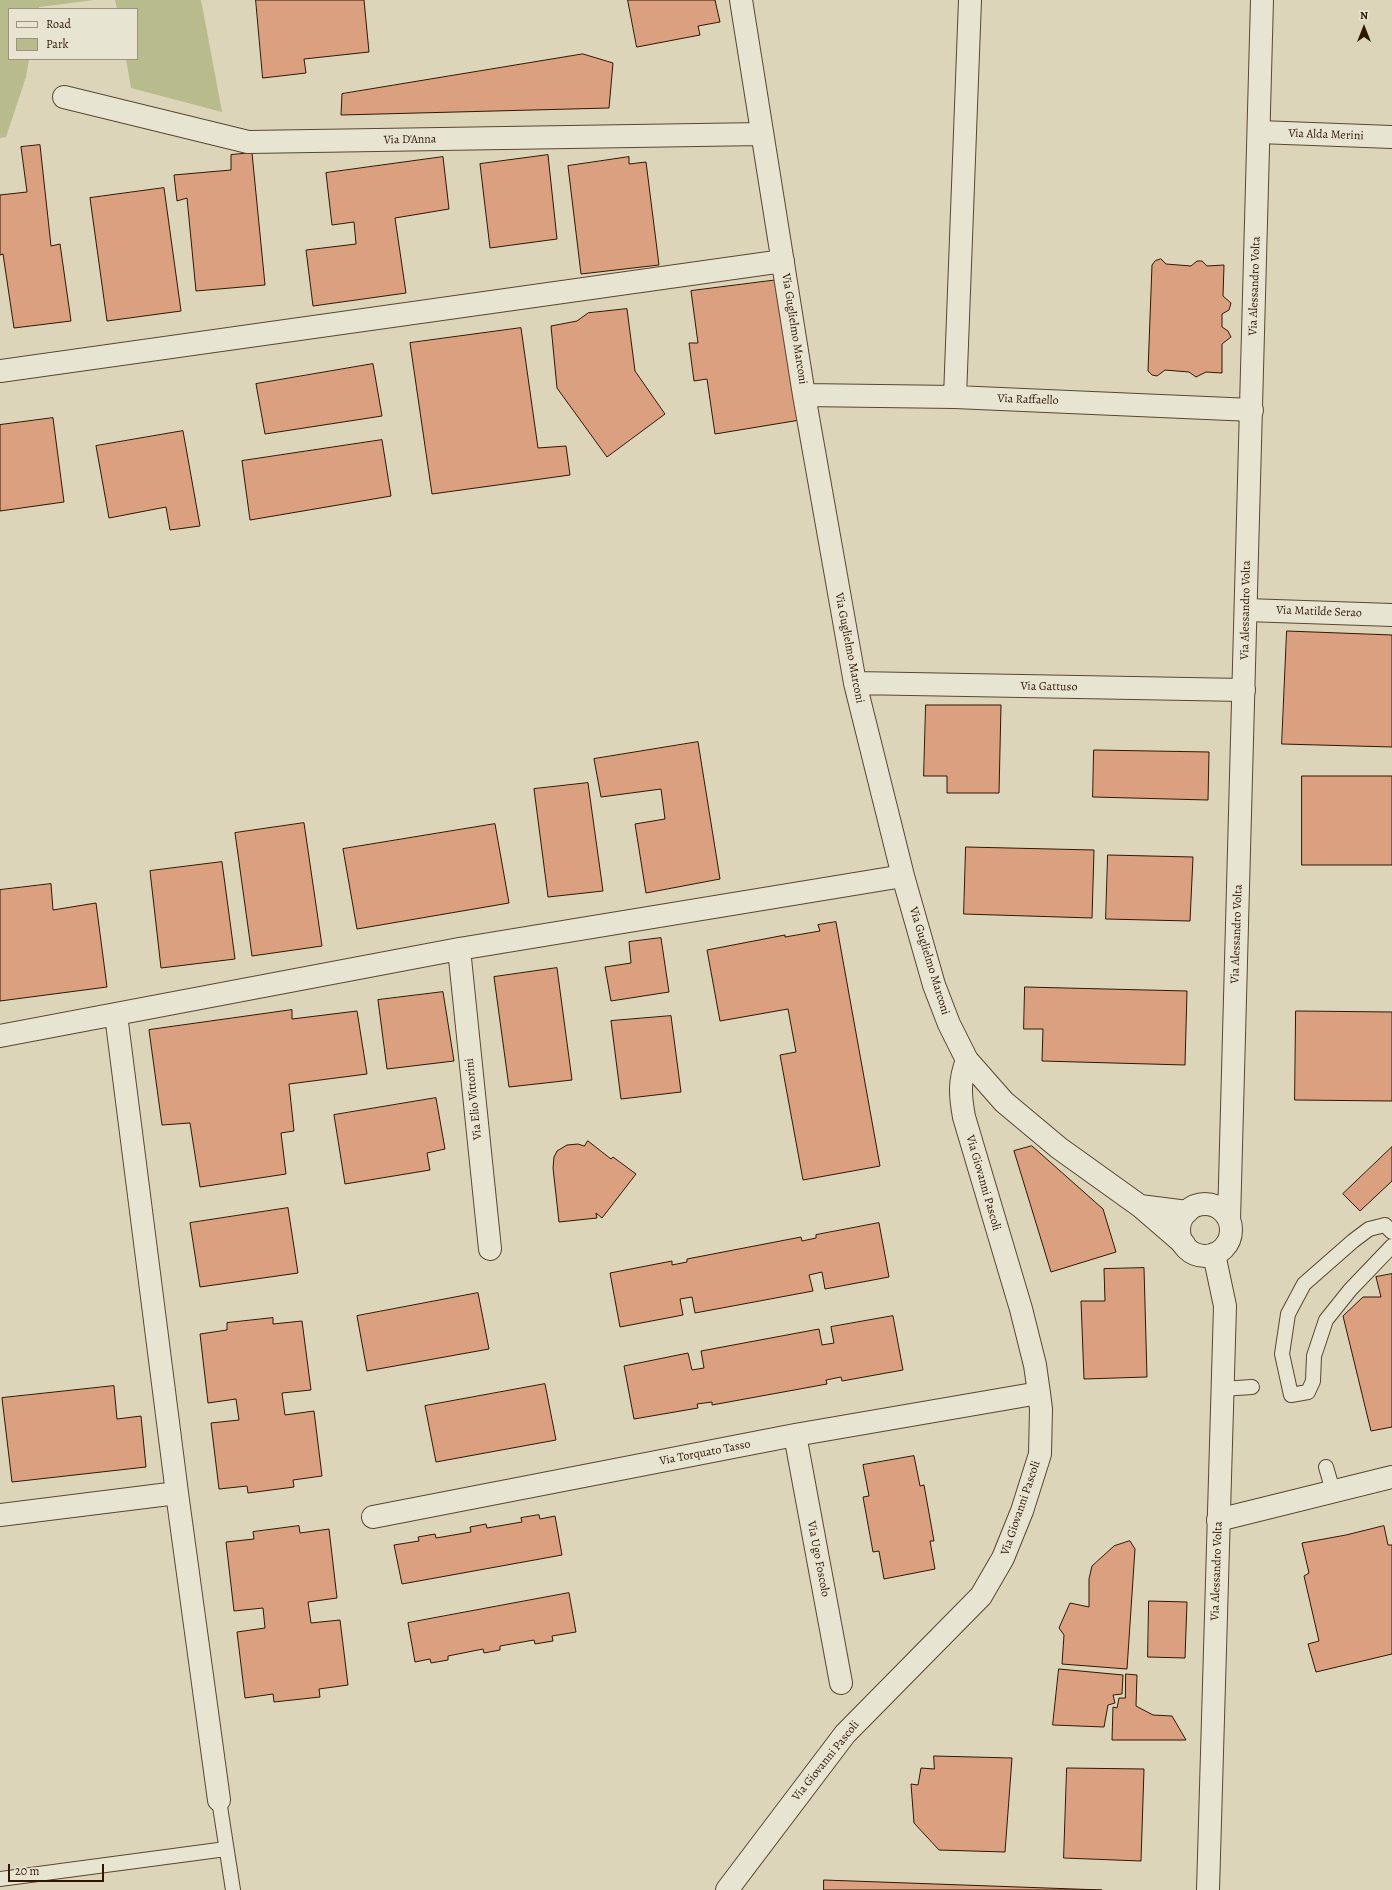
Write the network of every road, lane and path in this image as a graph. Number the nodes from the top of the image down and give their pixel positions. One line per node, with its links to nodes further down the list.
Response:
1 (741, 0): 6 (street, Via Guglielmo Marconi)
2 (970, 0): 11 (street)
3 (1262, 0): 5 (street, Via Alessandro Volta)
4 (64, 97): 6 (street, Via D'Anna)
5 (1259, 132): 7 (street, Via Alda Merini); 12 (street, Via Alessandro Volta)
6 (762, 134): 8 (street, Via Guglielmo Marconi)
7 (1392, 137)
8 (783, 261): 9 (street); 10 (street, Via Guglielmo Marconi)
9 (0, 371)
10 (804, 395): 11 (street, Via Raffaello); 15 (street, Via Guglielmo Marconi)
11 (955, 397): 12 (street, Via Raffaello)
12 (1252, 410): 13 (street, Via Alessandro Volta)
13 (1246, 610): 14 (street, Via Matilde Serao); 16 (street, Via Alessandro Volta)
14 (1392, 615)
15 (855, 683): 16 (street, Via Gattuso); 17 (street, Via Guglielmo Marconi)
16 (1244, 690): 24 (street, Via Alessandro Volta)
17 (903, 876): 18 (street); 21 (street, Via Guglielmo Marconi)
18 (459, 949): 19 (street); 28 (street, Via Elio Vittorini)
19 (116, 1014): 20 (street); 37 (street)
20 (0, 1036)
21 (967, 1060): 22 (street, Via Guglielmo Marconi); 32 (street, Via Giovanni Pascoli)
22 (1140, 1206): 23 (street, Via Guglielmo Marconi); 26 (street, Via Guglielmo Marconi)
23 (1187, 1212): 24 (street); 26 (street)
24 (1229, 1220): 29 (street)
25 (1392, 1232): 27 (lane)
26 (1184, 1244): 29 (street)
27 (1392, 1246)
28 (490, 1249)
29 (1214, 1254): 31 (street, Via Alessandro Volta)
30 (1252, 1387): 31 (lane)
31 (1222, 1388): 40 (street, Via Alessandro Volta)
32 (1039, 1393): 33 (street, Via Torquato Tasso); 46 (street, Via Giovanni Pascoli)
33 (794, 1435): 39 (street, Via Torquato Tasso); 41 (street, Via Ugo Foscolo)
34 (1326, 1467): 36 (lane)
35 (1392, 1477): 36 (street)
36 (1333, 1491): 40 (street)
37 (177, 1493): 38 (street); 42 (street)
38 (0, 1515)
39 (373, 1517)
40 (1218, 1520): 47 (street, Via Alessandro Volta)
41 (841, 1683)
42 (219, 1800): 43 (lane)
43 (226, 1849): 44 (lane); 45 (lane)
44 (0, 1879)
45 (233, 1890)
46 (727, 1890)
47 (1208, 1890)

